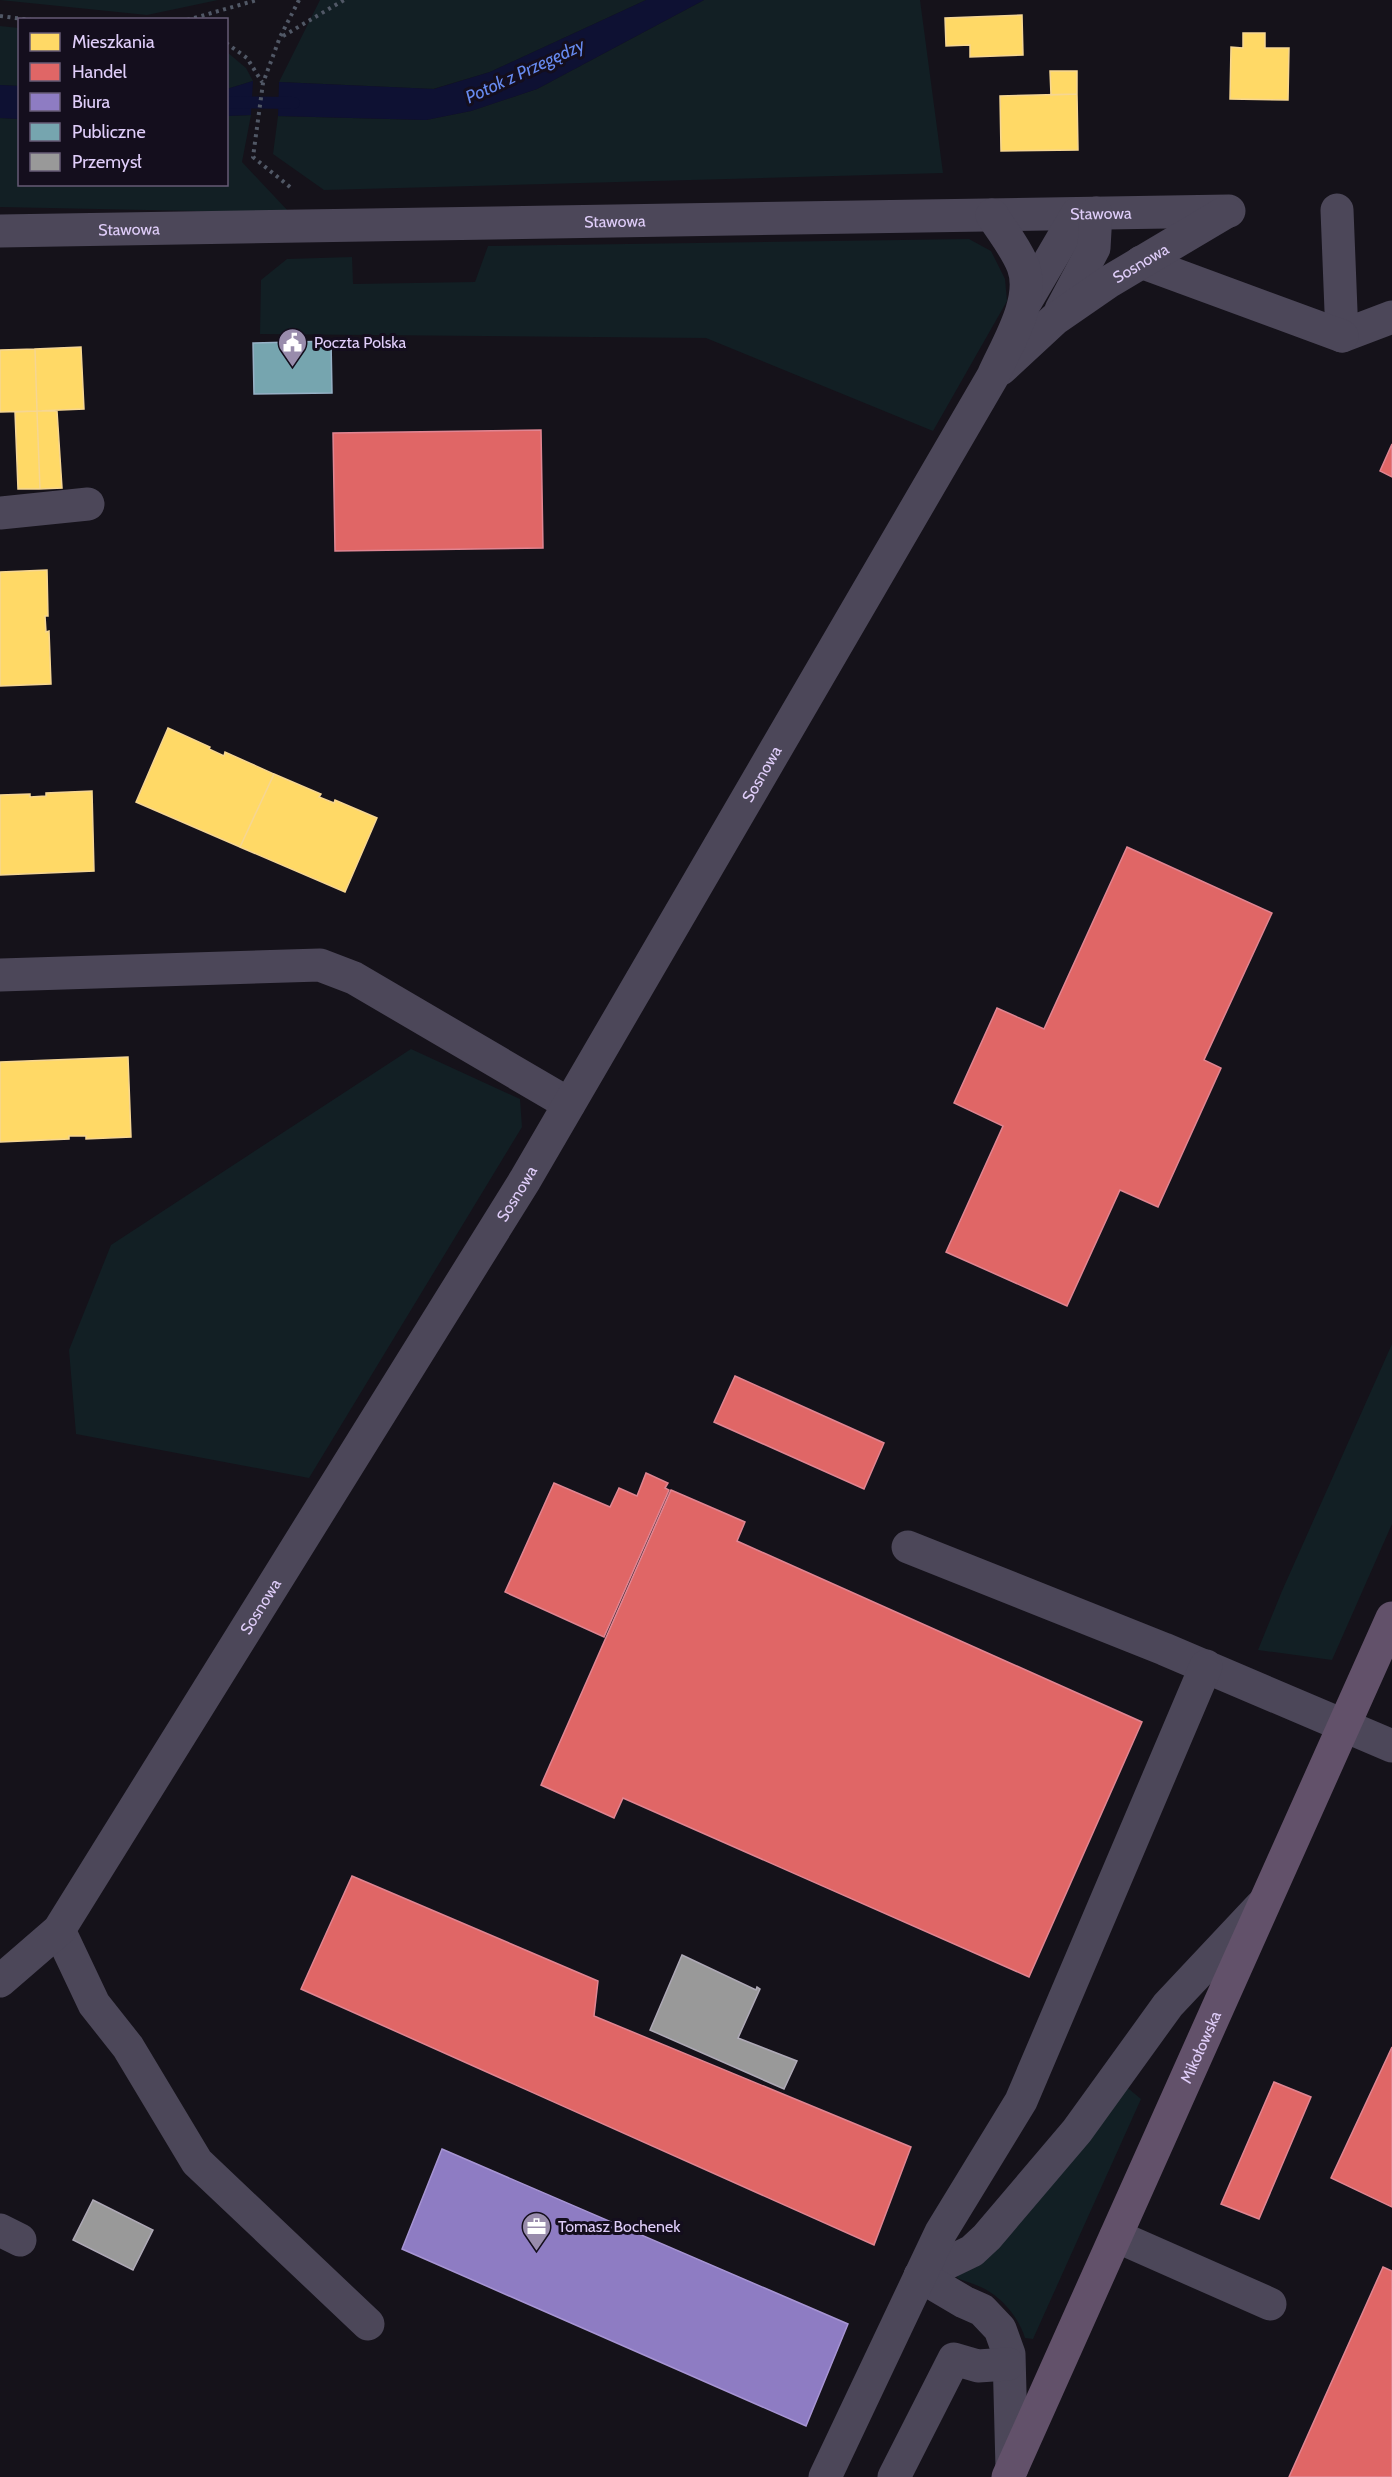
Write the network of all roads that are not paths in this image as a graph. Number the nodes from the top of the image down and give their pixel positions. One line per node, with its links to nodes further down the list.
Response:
1 (1337, 210): 10 (street)
2 (1229, 211): 3 (street, Stawowa); 6 (street, Sosnowa)
3 (1087, 213): 4 (street, Stawowa); 7 (street, Sosnowa); 9 (street, Sosnowa)
4 (992, 215): 5 (street, Stawowa); 7 (street, Sosnowa)
5 (0, 231)
6 (1141, 262): 9 (street, Sosnowa); 10 (street)
7 (1025, 303): 11 (street, Sosnowa)
8 (1392, 317): 10 (street)
9 (1055, 319): 11 (street, Sosnowa)
10 (1342, 336)
11 (993, 376): 15 (street, Sosnowa)
12 (88, 504): 13 (street)
13 (0, 513)
14 (0, 975): 15 (street)
15 (569, 1104): 22 (street, Sosnowa)
16 (908, 1547): 18 (street)
17 (1392, 1618): 19 (main road, Mikołowska)
18 (1206, 1666): 19 (street); 25 (street)
19 (1344, 1724): 20 (street); 21 (main road, Mikołowska)
20 (1392, 1746)
21 (1266, 1901): 24 (main road, Mikołowska); 25 (street)
22 (59, 1930): 23 (street, Sosnowa); 27 (street)
23 (0, 1981)
24 (1116, 2236): 26 (street); 29 (main road, Mikołowska)
25 (920, 2276): 28 (street); 30 (street)
26 (1270, 2304)
27 (368, 2324)
28 (1008, 2364): 29 (street); 31 (street)
29 (1010, 2472)
30 (825, 2477)
31 (894, 2477)

